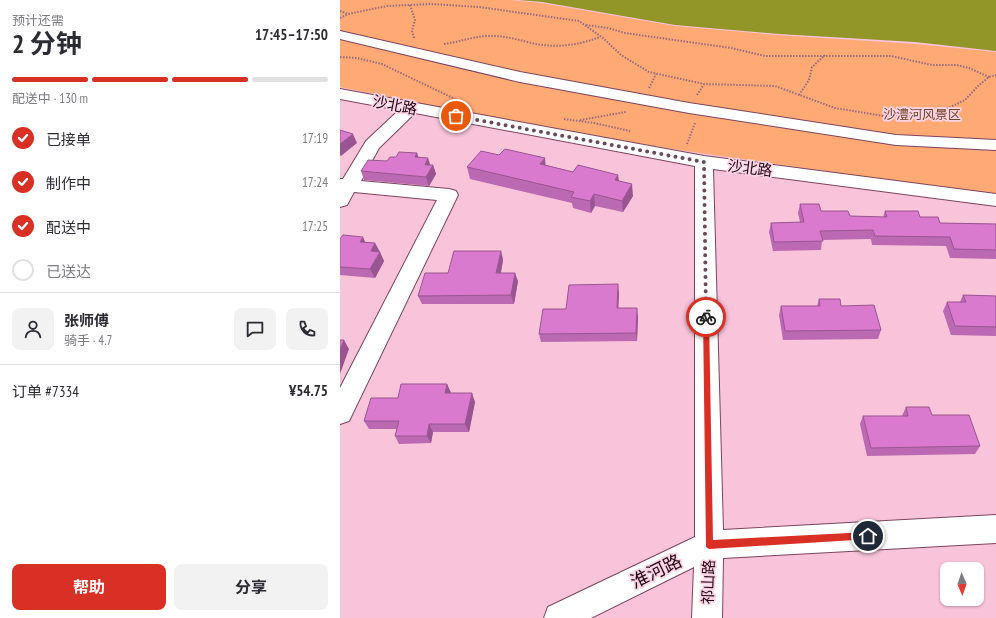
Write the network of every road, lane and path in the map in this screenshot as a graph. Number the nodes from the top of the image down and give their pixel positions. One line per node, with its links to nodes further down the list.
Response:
1 (410, 5): 3 (path); 5 (path); 8 (path)
2 (340, 11): 3 (path)
3 (348, 14): 4 (path)
4 (340, 18)
5 (586, 25): 7 (path); 10 (path)
6 (340, 35): 17 (street)
7 (601, 37): 9 (path); 15 (path)
8 (419, 40)
9 (442, 45)
10 (825, 55): 13 (path); 15 (path)
11 (340, 57): 16 (path)
12 (996, 75): 13 (path)
13 (989, 76): 15 (path)
14 (340, 94): 18 (street, 沙北路)
15 (799, 95)
16 (462, 101)
17 (652, 101): 19 (street); 21 (path)
18 (411, 108): 24 (street, 沙北路); 25 (street)
19 (700, 109): 23 (street); 24 (path)
20 (561, 119): 21 (path)
21 (576, 120): 22 (path)
22 (633, 132)
23 (996, 145)
24 (693, 160): 26 (street, 沙北路); 29 (street, 祁山路)
25 (343, 191): 27 (street)
26 (996, 200)
27 (340, 412)
28 (996, 529): 29 (street, 淮河路)
29 (709, 544): 30 (street, 淮河路); 31 (street, 祁山路)
30 (560, 618)
31 (707, 618)

